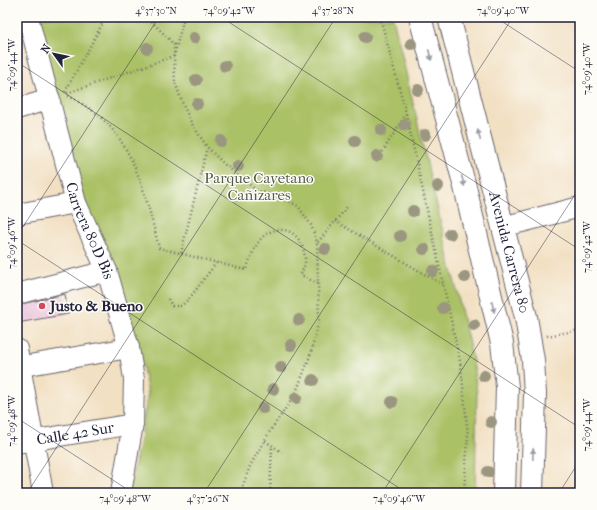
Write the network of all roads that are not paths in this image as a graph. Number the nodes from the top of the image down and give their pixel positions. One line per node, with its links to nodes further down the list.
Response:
1 (28, 17): 4 (street, Carrera 80D Bis)
2 (420, 17): 18 (main road, Avenida Carrera 80, one-way to 18)
3 (449, 17): 9 (main road, Avenida Carrera 80, one-way to 3)
4 (57, 97): 5 (street); 6 (street, Carrera 80D Bis)
5 (17, 109)
6 (76, 203): 8 (street); 10 (street, Carrera 80D Bis)
7 (580, 207): 9 (street)
8 (17, 214)
9 (502, 227): 19 (main road, Avenida Carrera 80, one-way to 9)
10 (107, 272): 11 (street); 12 (street, Carrera 80D Bis)
11 (17, 294)
12 (129, 348): 13 (street); 14 (street, Carrera 80D Bis)
13 (18, 361): 15 (street)
14 (133, 424): 15 (street, Calle 42 Sur); 17 (street, Carrera 80D Bis)
15 (25, 442): 16 (street)
16 (43, 493)
17 (121, 493)
18 (504, 493)
19 (532, 493)

